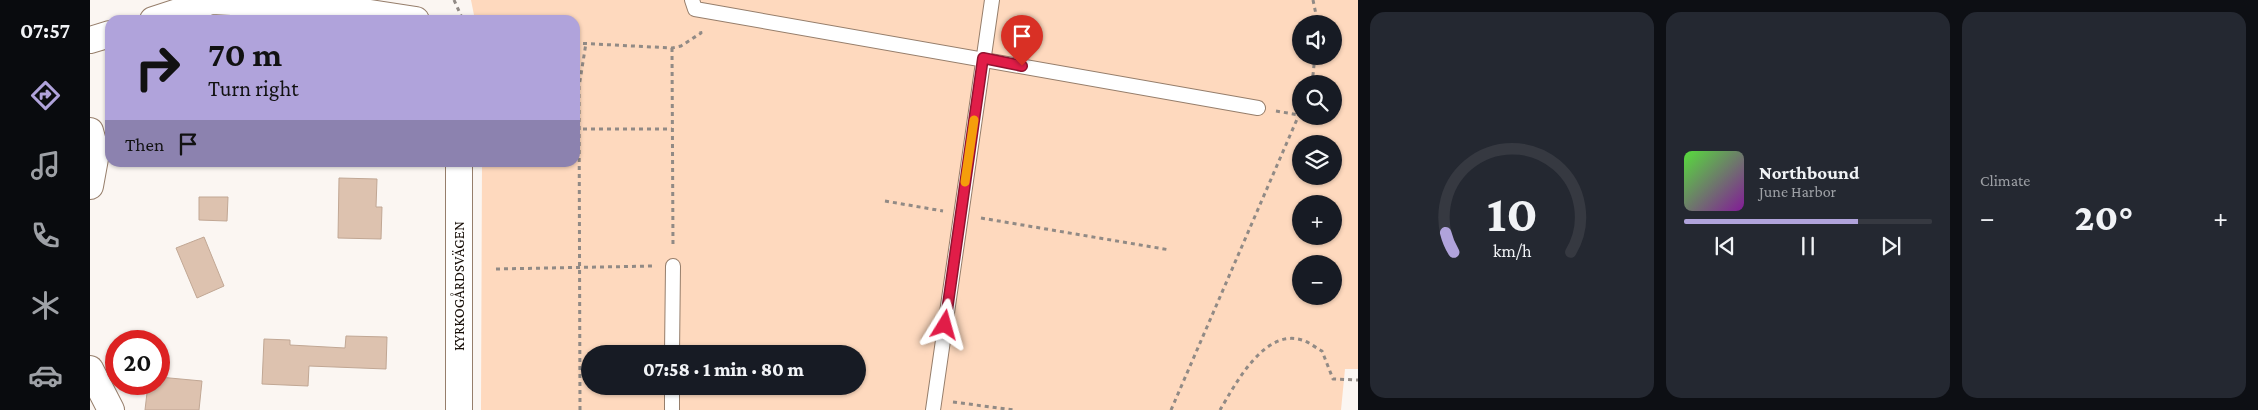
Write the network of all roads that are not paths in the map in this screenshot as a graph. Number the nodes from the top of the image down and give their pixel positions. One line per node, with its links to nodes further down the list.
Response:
1 (992, 0): 7 (lane)
2 (694, 4): 7 (lane)
3 (169, 15): 4 (street)
4 (383, 15)
5 (105, 36): 6 (street)
6 (90, 40)
7 (983, 58): 8 (lane); 16 (lane)
8 (1258, 108)
9 (90, 131): 11 (street)
10 (459, 167): 18 (street, KYRKOGÅRDSVÄGEN)
11 (90, 186)
12 (673, 266): 13 (lane)
13 (672, 345)
14 (90, 369): 17 (street)
15 (672, 395): 19 (lane)
16 (934, 405)
17 (111, 410)
18 (459, 410)
19 (672, 410)

